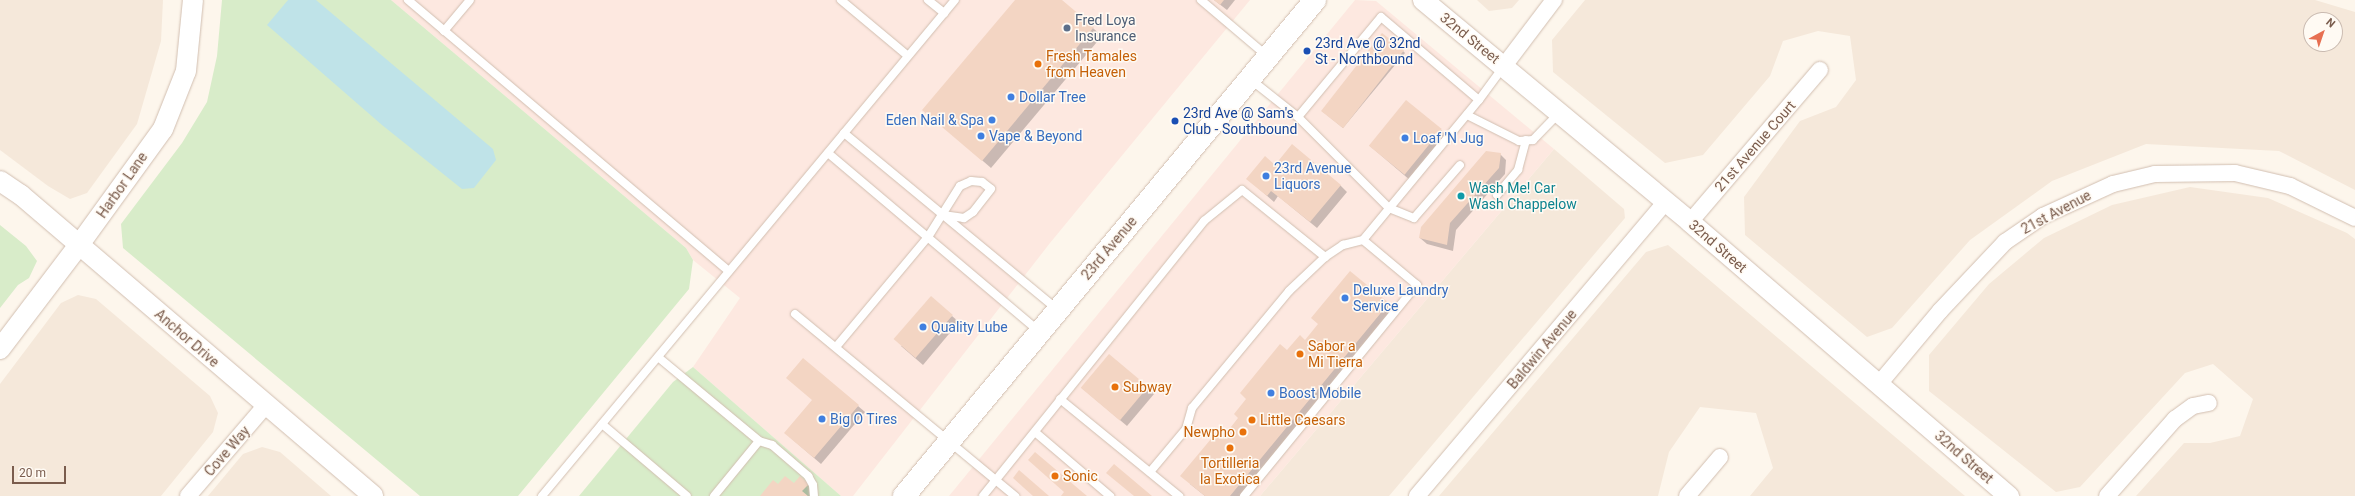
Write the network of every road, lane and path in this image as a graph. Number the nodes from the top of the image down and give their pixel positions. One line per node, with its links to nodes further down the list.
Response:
1 (193, 0): 35 (street, Harbor Lane)
2 (408, 0): 12 (lane)
3 (470, 0): 12 (lane)
4 (841, 0): 13 (lane)
5 (928, 0): 11 (lane)
6 (955, 0): 11 (lane)
7 (1201, 0): 14 (lane)
8 (1315, 0): 14 (main road, 23rd Avenue)
9 (1423, 0): 15 (street, 32nd Street)
10 (1554, 0): 15 (street)
11 (944, 13): 13 (lane)
12 (444, 31): 37 (lane)
13 (908, 56): 22 (lane)
14 (1268, 56): 17 (main road, 23rd Avenue)
15 (1504, 66): 18 (lane); 19 (street, 32nd Street)
16 (1820, 70): 32 (street, 21st Avenue Court)
17 (1249, 79): 21 (lane); 38 (main road, 23rd Avenue)
18 (1479, 100): 20 (lane); 21 (lane)
19 (1560, 112): 23 (lane); 28 (street, 32nd Street)
20 (1468, 115): 23 (lane); 29 (lane)
21 (1298, 117): 29 (lane)
22 (844, 133): 24 (lane); 30 (lane)
23 (1526, 140): 27 (lane)
24 (828, 153): 33 (lane); 37 (lane)
25 (1460, 165): 29 (lane)
26 (0, 181): 35 (street, Anchor Drive)
27 (1497, 195)
28 (1666, 201): 32 (street, 32nd Street); 67 (street, Baldwin Avenue)
29 (1389, 208): 34 (lane)
30 (943, 215): 30 (lane); 33 (lane); 38 (lane)
31 (2355, 218): 44 (street, 21st Avenue)
32 (1690, 222): 44 (street, 32nd Street)
33 (928, 237): 40 (lane); 41 (lane)
34 (1363, 240): 36 (lane); 66 (lane)
35 (79, 245): 42 (street, Harbor Lane); 47 (street, Anchor Drive)
36 (1325, 258): 45 (lane); 53 (lane)
37 (729, 271): 43 (lane)
38 (1058, 310): 40 (main road, 23rd Avenue)
39 (795, 314): 41 (lane)
40 (1040, 331): 50 (main road, 23rd Avenue)
41 (836, 347): 50 (lane)
42 (0, 349)
43 (658, 357): 48 (lane); 51 (lane)
44 (1879, 384): 69 (street, 32nd Street)
45 (1060, 399): 49 (lane); 53 (lane)
46 (2209, 403): 70 (street)
47 (266, 405): 55 (street, Cove Way); 56 (street, Anchor Drive)
48 (602, 424): 57 (lane); 58 (lane)
49 (1034, 432): 54 (lane); 64 (lane)
50 (950, 440): 54 (lane); 61 (main road, 23rd Avenue)
51 (759, 441): 59 (lane); 60 (lane)
52 (1720, 457): 68 (street)
53 (1150, 472): 65 (lane)
54 (996, 480): 62 (lane); 63 (lane)
55 (188, 496)
56 (373, 496)
57 (542, 496)
58 (687, 496)
59 (714, 496)
60 (814, 496)
61 (904, 496)
62 (983, 496)
63 (1015, 496)
64 (1110, 496)
65 (1179, 496)
66 (1244, 496)
67 (1417, 496)
68 (1687, 496)
69 (2009, 496)
70 (2107, 496)

